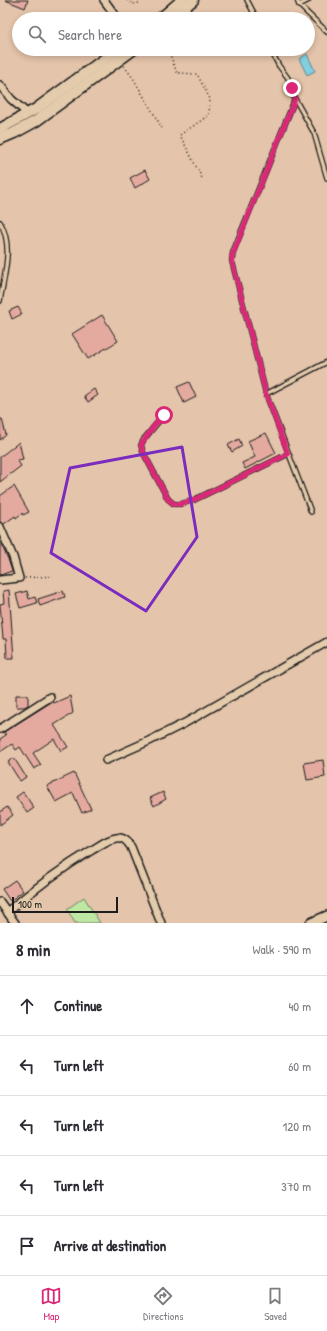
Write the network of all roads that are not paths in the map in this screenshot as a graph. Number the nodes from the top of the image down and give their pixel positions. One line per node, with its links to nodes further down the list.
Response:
1 (104, 0): 8 (street)
2 (182, 0): 9 (main road)
3 (193, 0): 10 (main road)
4 (247, 0): 11 (lane)
5 (297, 0): 7 (lane)
6 (309, 0): 7 (lane)
7 (299, 5): 12 (lane)
8 (113, 12)
9 (168, 12)
10 (179, 12)
11 (253, 12)
12 (306, 12)
13 (315, 20): 14 (lane)
14 (327, 32)
15 (116, 56): 20 (main road)
16 (117, 56): 22 (main road)
17 (274, 56): 19 (lane)
18 (0, 85): 20 (street)
19 (295, 99): 23 (lane); 27 (lane)
20 (28, 114): 21 (main road)
21 (0, 129)
22 (0, 139)
23 (327, 178)
24 (0, 222): 25 (lane)
25 (0, 301)
26 (327, 362): 27 (lane)
27 (266, 394): 29 (lane)
28 (164, 415): 29 (lane)
29 (288, 454): 30 (lane)
30 (311, 512)
31 (0, 527): 32 (street)
32 (0, 580)
33 (327, 642): 36 (street)
34 (50, 697): 35 (street)
35 (0, 729)
36 (106, 760)
37 (0, 902): 38 (street)
38 (7, 912): 40 (street); 41 (street)
39 (327, 916): 42 (street)
40 (15, 923)
41 (161, 923)
42 (311, 923)

